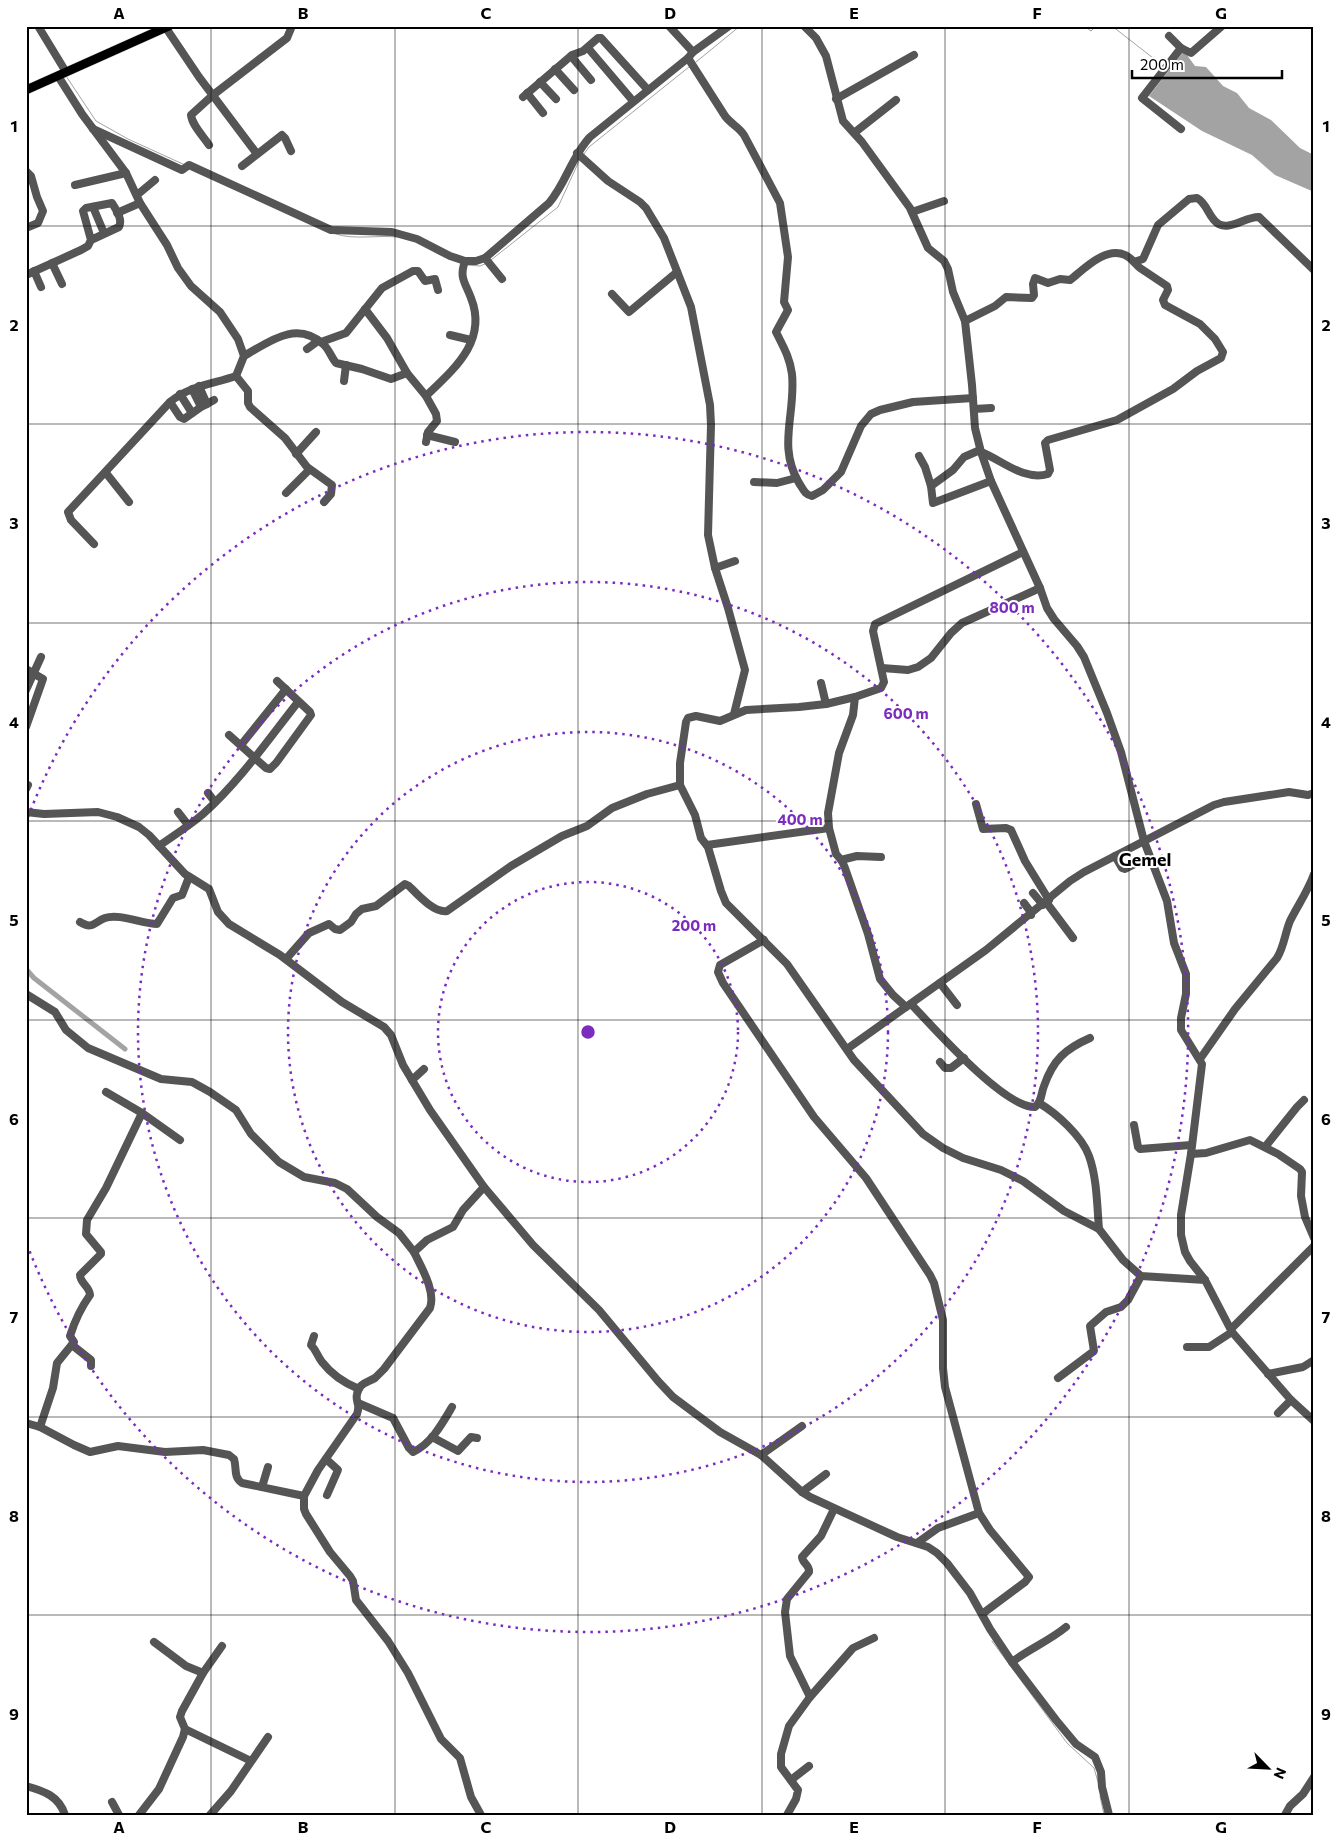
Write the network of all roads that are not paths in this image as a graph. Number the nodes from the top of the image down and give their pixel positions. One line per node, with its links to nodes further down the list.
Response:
1 (38, 26): 15 (street)
2 (292, 26): 21 (street)
3 (669, 26): 13 (street)
4 (730, 26): 13 (street)
5 (804, 26): 23 (street)
6 (1222, 26): 10 (street)
7 (167, 27): 15 (main road); 21 (street)
8 (1170, 36): 10 (street)
9 (588, 48): 12 (street); 20 (street); 25 (street)
10 (1181, 48): 28 (street)
11 (914, 55): 23 (street)
12 (571, 56): 14 (street); 16 (street)
13 (691, 59): 20 (street); 85 (street)
14 (555, 69): 17 (street); 19 (street)
15 (62, 74): 18 (main road); 27 (street)
16 (591, 80)
17 (540, 82): 22 (street); 26 (street)
18 (26, 90)
19 (574, 90)
20 (648, 90): 25 (street)
21 (213, 95): 30 (street); 32 (street)
22 (556, 99)
23 (836, 99): 29 (street)
24 (896, 100): 29 (street)
25 (634, 101): 33 (street)
26 (544, 113)
27 (93, 129): 36 (street); 50 (street)
28 (1181, 129)
29 (854, 133): 42 (street)
30 (209, 145)
31 (291, 151): 32 (street)
32 (257, 154): 34 (street)
33 (580, 156): 47 (street); 52 (street)
34 (242, 166)
35 (26, 171): 44 (street)
36 (126, 173): 38 (street); 39 (street)
37 (155, 180): 39 (street)
38 (75, 185)
39 (138, 199): 43 (street); 65 (street)
40 (944, 201): 42 (street)
41 (93, 207): 43 (street); 45 (street); 46 (street)
42 (912, 212): 60 (street)
43 (118, 213): 45 (street)
44 (26, 228)
45 (104, 234): 46 (street)
46 (91, 240): 49 (street)
47 (487, 261): 50 (street); 54 (street)
48 (1134, 262): 51 (street); 60 (street); 80 (street)
49 (52, 263): 53 (street); 55 (street)
50 (464, 263): 62 (street)
51 (1314, 270)
52 (676, 272): 58 (street); 95 (street)
53 (30, 273): 56 (street)
54 (502, 278)
55 (62, 284)
56 (40, 287)
57 (438, 290): 59 (street)
58 (612, 294)
59 (365, 308): 63 (street); 67 (street)
60 (964, 321): 73 (street)
61 (450, 335): 62 (street)
62 (471, 340): 72 (street)
63 (320, 341): 64 (street); 65 (street); 66 (street)
64 (307, 349)
65 (244, 356): 68 (street)
66 (346, 365): 67 (street); 69 (street)
67 (407, 372): 72 (street)
68 (236, 376): 70 (street); 81 (street)
69 (344, 381)
70 (195, 388): 71 (street); 77 (street)
71 (180, 394): 74 (street); 77 (street)
72 (426, 396): 79 (street)
73 (973, 398): 75 (street); 85 (street)
74 (170, 402): 77 (street); 84 (street)
75 (974, 408): 76 (street); 80 (street)
76 (991, 408)
77 (192, 414)
78 (316, 432): 81 (street)
79 (455, 442)
80 (980, 451): 86 (street); 88 (street)
81 (296, 454): 83 (street)
82 (919, 456): 88 (street)
83 (310, 470): 89 (street); 91 (street)
84 (106, 473): 90 (street); 92 (street)
85 (796, 478): 87 (street)
86 (991, 481): 88 (street); 93 (street)
87 (754, 482)
88 (931, 486)
89 (286, 493)
90 (129, 502)
91 (324, 502)
92 (94, 544)
93 (1023, 552): 96 (street); 98 (street)
94 (735, 560): 95 (street)
95 (715, 568): 107 (street)
96 (1040, 588): 98 (street); 121 (street)
97 (41, 657): 99 (street)
98 (882, 668): 104 (street)
99 (30, 671): 103 (street); 108 (street)
100 (277, 681): 102 (street)
101 (821, 683): 106 (street)
102 (286, 689): 105 (street); 110 (street)
103 (26, 690)
104 (855, 697): 106 (street); 120 (street)
105 (298, 702): 111 (street); 111 (street)
106 (826, 704): 107 (street)
107 (734, 714): 112 (street)
108 (26, 728)
109 (229, 735): 110 (street)
110 (241, 745): 111 (street)
111 (253, 758): 115 (street)
112 (680, 785): 122 (street); 137 (street)
113 (1314, 793): 121 (street)
114 (208, 794): 115 (street)
115 (215, 802): 119 (street)
116 (976, 804): 131 (street)
117 (26, 812): 123 (street)
118 (178, 812): 119 (street)
119 (188, 825): 123 (street)
120 (829, 828): 122 (street); 126 (street)
121 (1144, 841): 124 (street); 145 (street)
122 (707, 845): 136 (street)
123 (159, 846): 129 (street)
124 (1115, 856): 127 (street); 131 (street)
125 (880, 857): 126 (street)
126 (841, 860): 141 (street)
127 (1135, 864)
128 (1314, 874): 145 (street)
129 (189, 877): 134 (street); 137 (street)
130 (1033, 893): 131 (street)
131 (1046, 902): 133 (street); 135 (street)
132 (1024, 903): 133 (street)
133 (1031, 915): 138 (street)
134 (80, 922)
135 (1073, 938)
136 (764, 940): 143 (street); 193 (street)
137 (286, 959): 148 (street)
138 (940, 983): 140 (street); 141 (street)
139 (26, 994): 162 (street)
140 (957, 1005)
141 (909, 1006): 143 (street); 144 (street)
142 (1090, 1038): 151 (street)
143 (847, 1049): 159 (street)
144 (964, 1058): 146 (street); 151 (street)
145 (1200, 1059): 155 (street)
146 (940, 1062)
147 (424, 1069): 148 (street)
148 (412, 1080): 158 (street)
149 (106, 1092): 152 (street)
150 (1304, 1100): 156 (street)
151 (1039, 1103): 159 (street)
152 (142, 1113): 154 (street); 167 (street)
153 (1134, 1125): 155 (street)
154 (180, 1140)
155 (1191, 1146): 157 (street)
156 (1265, 1147): 157 (street); 160 (street)
157 (1191, 1154): 164 (street)
158 (484, 1187): 162 (street); 184 (street)
159 (1098, 1229): 163 (street)
160 (1314, 1238)
161 (1314, 1246): 165 (street)
162 (414, 1252): 173 (street)
163 (1141, 1276): 164 (street); 172 (street)
164 (1205, 1280): 165 (street)
165 (1232, 1330): 168 (street); 171 (street)
166 (314, 1336): 173 (street)
167 (72, 1345): 170 (street); 181 (street)
168 (1187, 1347)
169 (1314, 1360): 171 (street)
170 (91, 1366)
171 (1268, 1374): 174 (street)
172 (1058, 1378)
173 (359, 1389): 175 (street)
174 (1292, 1400): 177 (street); 178 (street)
175 (358, 1403): 182 (street); 185 (street)
176 (452, 1407): 182 (street)
177 (1278, 1414)
178 (1314, 1422)
179 (26, 1423): 181 (street)
180 (802, 1426): 184 (street)
181 (40, 1427): 188 (street)
182 (432, 1437): 183 (street)
183 (477, 1438)
184 (761, 1455): 189 (street)
185 (326, 1459): 190 (street); 191 (street)
186 (268, 1467): 188 (street)
187 (826, 1474): 189 (street)
188 (262, 1487): 191 (street)
189 (802, 1492): 192 (street)
190 (328, 1495)
191 (304, 1496): 215 (street)
192 (834, 1509): 194 (street); 202 (street)
193 (979, 1513): 194 (street); 195 (street)
194 (917, 1543): 195 (street)
195 (982, 1614): 200 (street)
196 (1066, 1627): 200 (street)
197 (874, 1638): 202 (street)
198 (154, 1642): 201 (street)
199 (222, 1646): 201 (street)
200 (1012, 1662): 217 (street)
201 (203, 1673): 203 (street)
202 (810, 1697): 208 (street)
203 (185, 1729): 205 (street); 213 (street)
204 (268, 1737): 205 (street)
205 (251, 1761): 214 (street)
206 (809, 1766): 208 (street)
207 (1314, 1777): 218 (street)
208 (791, 1780): 216 (street)
209 (26, 1786): 211 (street)
210 (112, 1802): 212 (street)
211 (66, 1815)
212 (119, 1815)
213 (140, 1815)
214 (210, 1815)
215 (481, 1815)
216 (787, 1815)
217 (1109, 1815)
218 (1285, 1815)

